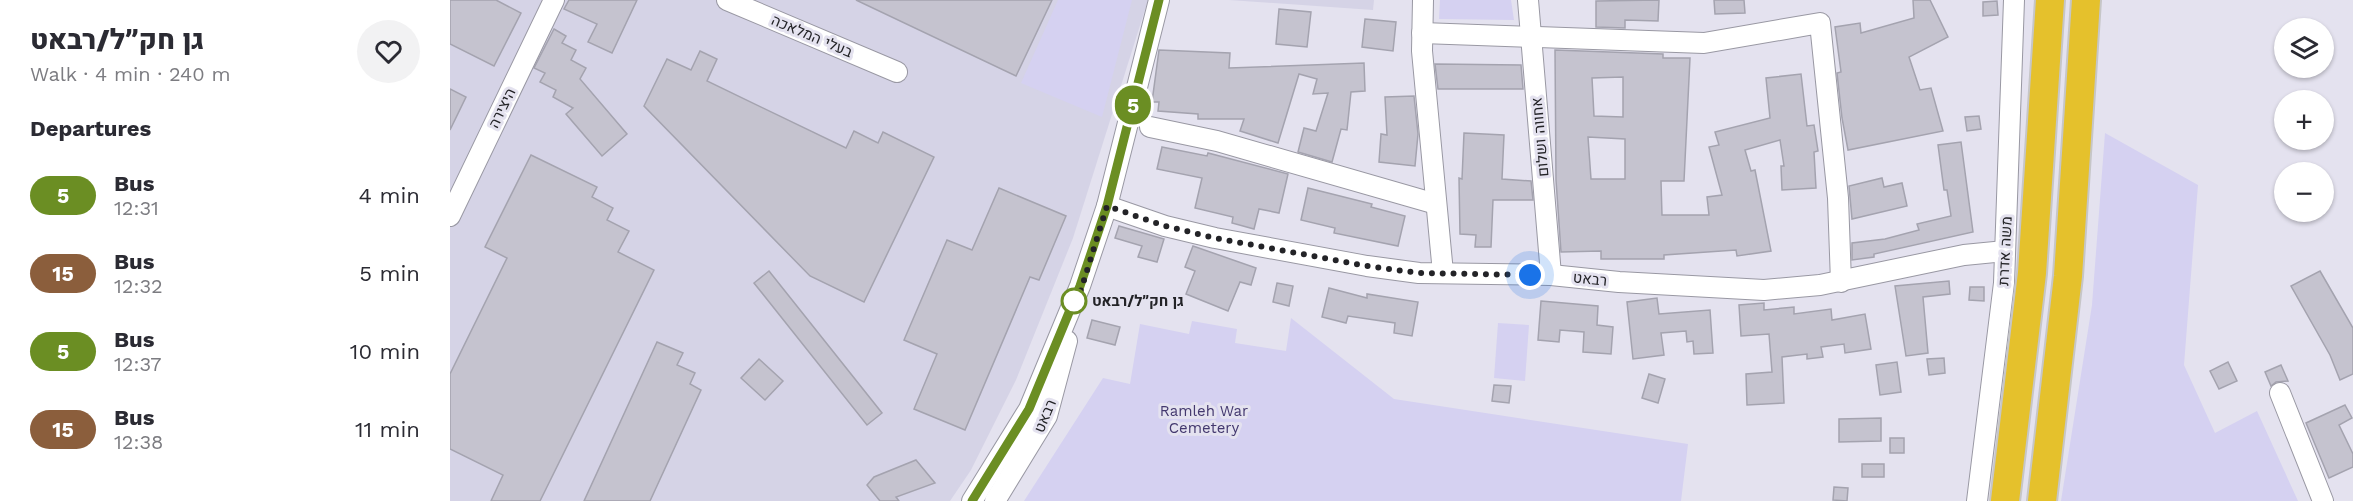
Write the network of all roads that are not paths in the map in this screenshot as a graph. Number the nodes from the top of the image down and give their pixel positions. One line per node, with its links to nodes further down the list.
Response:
1 (554, 0): 15 (street, היצירה)
2 (727, 0): 11 (street, בעלי המלאכה)
3 (1159, 0): 14 (street, רבאט)
4 (1423, 0): 9 (street)
5 (1528, 0): 10 (street, אחווה ושלום)
6 (2014, 0): 16 (street, משה אדרת)
7 (2050, 0): 25 (highway)
8 (2086, 0): 26 (highway)
9 (1422, 33): 10 (street); 13 (street)
10 (1533, 38): 18 (street, אחווה ושלום); 19 (street)
11 (897, 72)
12 (1150, 127): 13 (street)
13 (1436, 204): 17 (street)
14 (1107, 206): 17 (street, רבאט); 20 (street, רבאט)
15 (450, 216)
16 (2005, 251): 19 (street, רבאט); 24 (street, משה אדרת)
17 (1443, 273): 18 (street, רבאט)
18 (1551, 275): 19 (street, רבאט)
19 (1841, 282)
20 (1080, 286): 22 (street, רבאט); 23 (street, רבאט)
21 (2280, 393): 27 (street)
22 (972, 501)
23 (994, 501)
24 (1977, 501)
25 (2005, 501)
26 (2042, 501)
27 (2323, 501)

